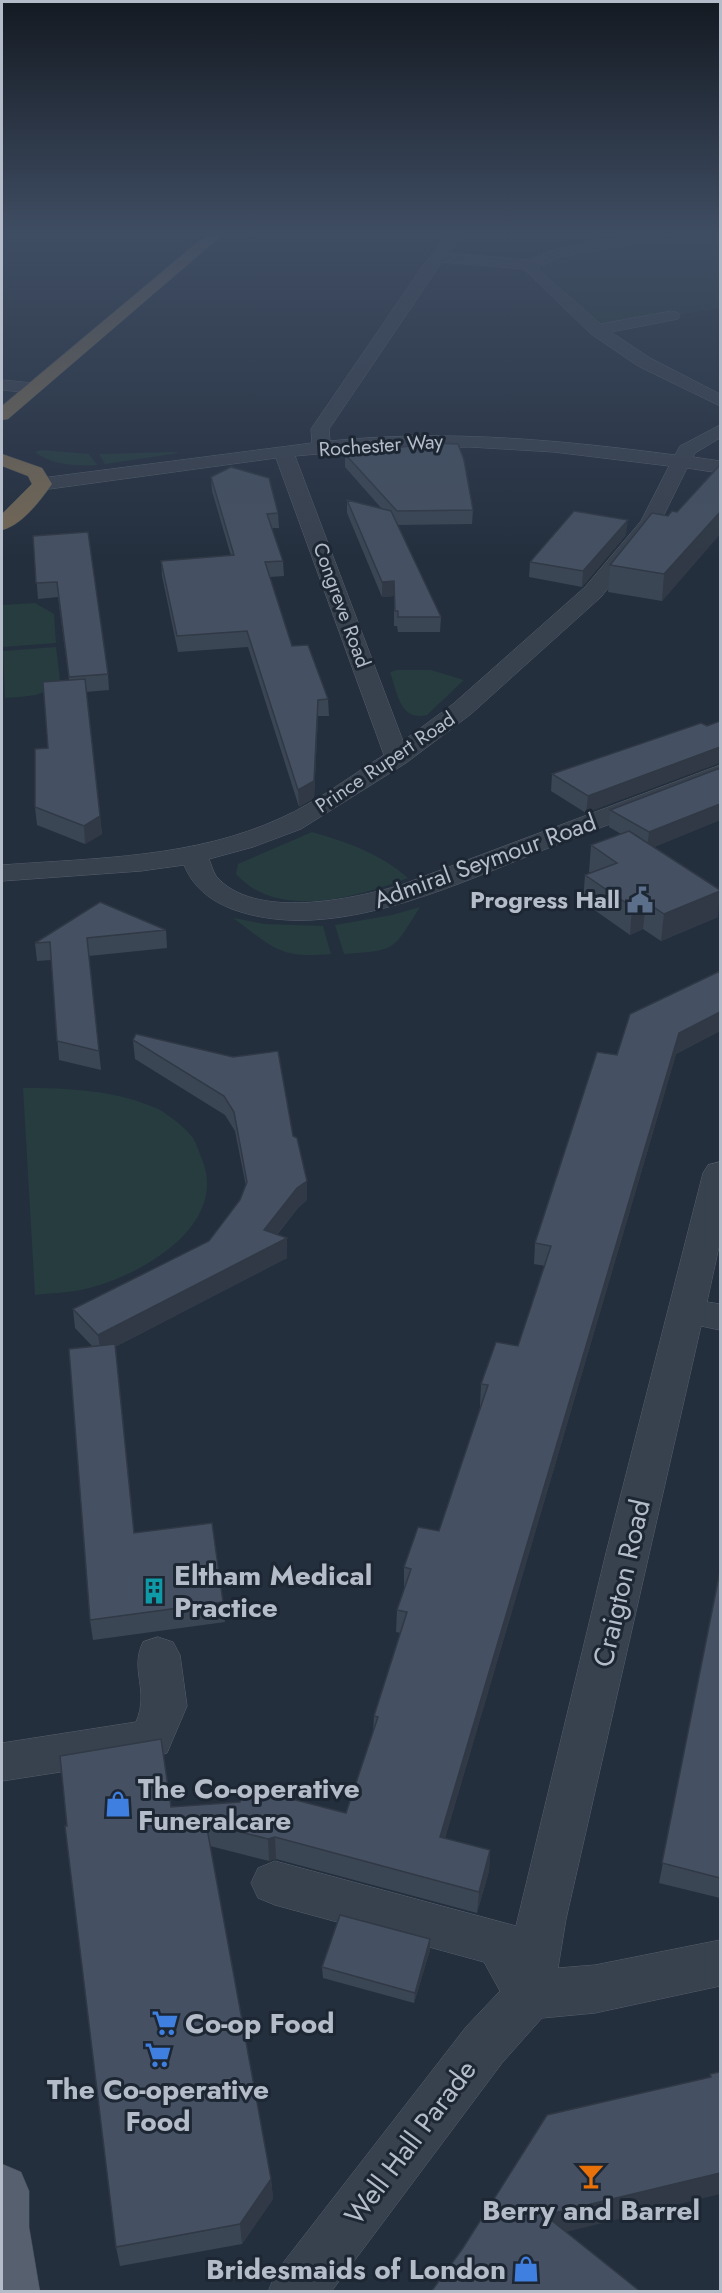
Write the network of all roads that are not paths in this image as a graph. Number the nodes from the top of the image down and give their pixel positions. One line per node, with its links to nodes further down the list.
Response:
1 (86, 343): 5 (highway)
2 (378, 343): 9 (street)
3 (616, 343): 6 (street)
4 (2, 385): 5 (street)
5 (32, 388): 7 (highway)
6 (720, 401)
7 (2, 415)
8 (720, 431): 12 (street, Prince Rupert Road)
9 (326, 448): 10 (street, Rochester Way); 12 (street, Rochester Way)
10 (284, 453): 14 (street, Rochester Way); 16 (street, Congreve Road)
11 (2, 460): 14 (highway)
12 (679, 461): 13 (street, Rochester Way); 16 (street, Prince Rupert Road)
13 (720, 467)
14 (42, 484): 15 (highway)
15 (2, 524)
16 (396, 758): 18 (street, Prince Rupert Road)
17 (720, 773): 18 (street, Admiral Seymour Road)
18 (193, 855): 19 (street, Prince Rupert Road)
19 (2, 873)
20 (720, 1173): 21 (street, Craigton Road)
21 (704, 1314): 26 (street, Craigton Road)
22 (158, 1655): 23 (street)
23 (2, 1762)
24 (275, 1883): 26 (street)
25 (720, 1963): 26 (street)
26 (529, 1995): 29 (street, Well Hall Parade)
27 (2, 2191): 28 (main road)
28 (12, 2292)
29 (296, 2292)

